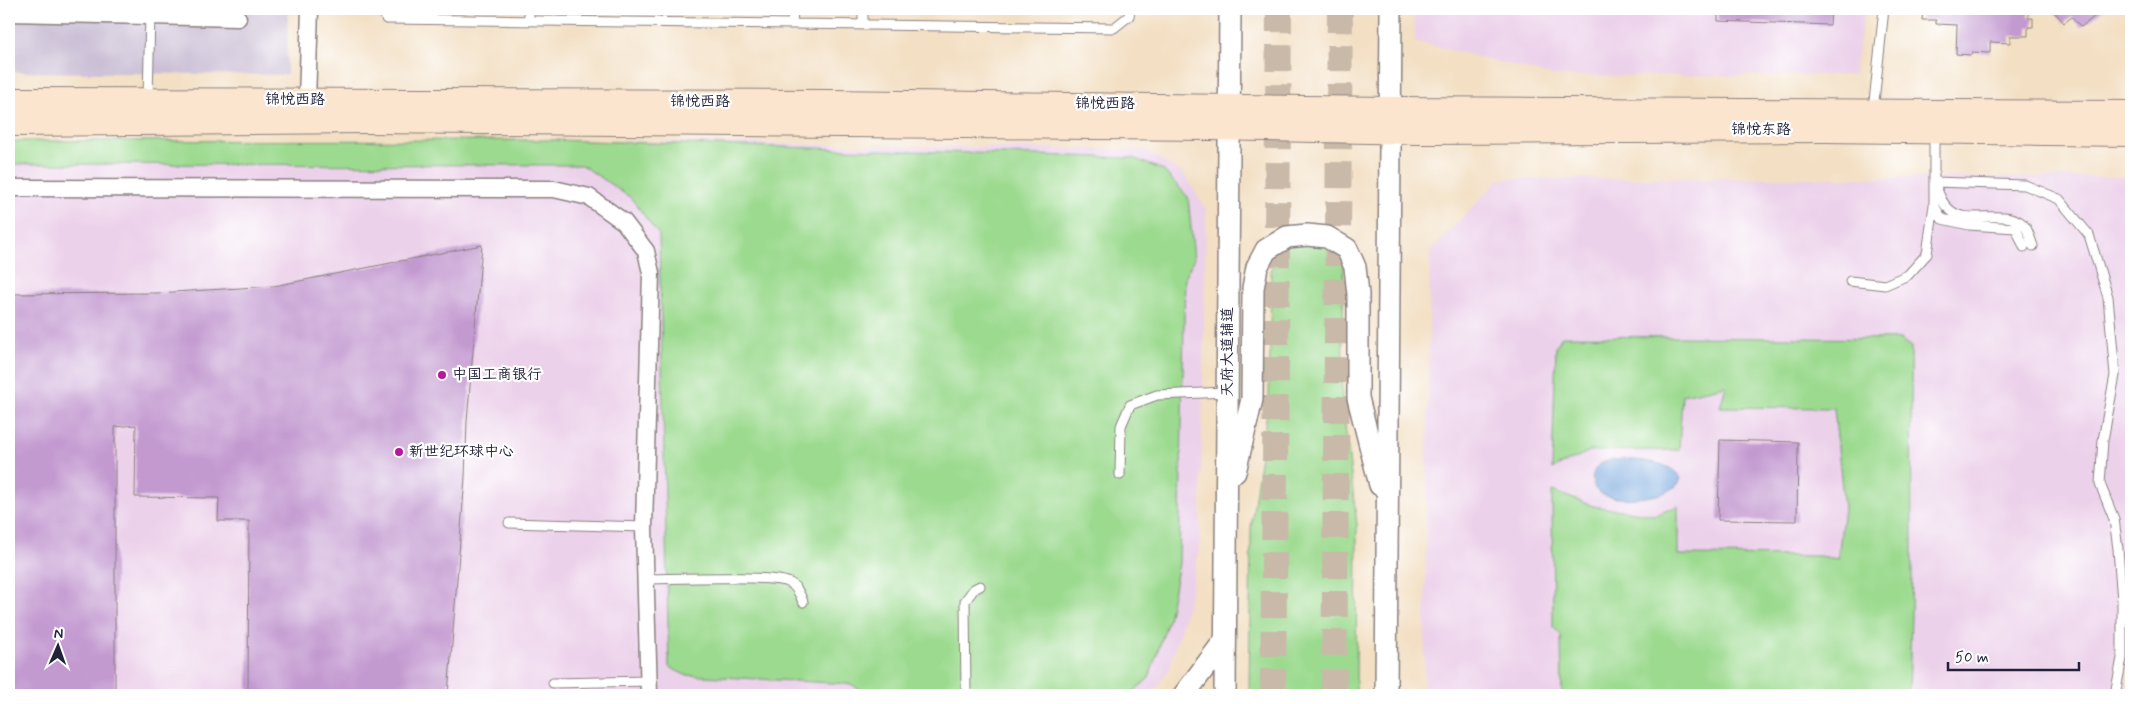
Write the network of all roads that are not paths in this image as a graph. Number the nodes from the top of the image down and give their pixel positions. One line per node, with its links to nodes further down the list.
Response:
1 (310, 9): 17 (street)
2 (380, 9): 13 (lane)
3 (529, 9): 13 (lane)
4 (793, 9): 14 (lane)
5 (863, 9): 15 (lane)
6 (1130, 9): 15 (lane)
7 (1230, 9): 19 (street, 天府大道辅道)
8 (1392, 9): 22 (street)
9 (1884, 9): 20 (lane)
10 (150, 12): 11 (street); 12 (street); 18 (lane)
11 (9, 13)
12 (238, 18)
13 (529, 21): 14 (lane)
14 (792, 24): 15 (lane)
15 (863, 25)
16 (9, 100): 18 (main road, 锦悦西路)
17 (307, 100): 18 (main road, 锦悦西路); 19 (main road, 锦悦西路)
18 (148, 101)
19 (1230, 105): 22 (main road, 锦悦西路); 24 (street, 天府大道辅道)
20 (1873, 111): 21 (main road, 锦悦东路); 22 (main road, 锦悦东路)
21 (2131, 113)
22 (1391, 120): 24 (main road, 锦悦西路); 25 (main road, 锦悦东路); 34 (street)
23 (9, 124): 24 (main road, 锦悦西路)
24 (1229, 128): 31 (street, 天府大道辅道)
25 (1934, 131): 26 (main road, 锦悦东路); 27 (lane)
26 (2131, 134)
27 (1934, 182): 29 (lane); 29 (lane); 47 (lane)
28 (9, 188): 36 (street)
29 (1934, 205): 30 (lane)
30 (1850, 281)
31 (1227, 392): 32 (lane); 33 (street, 天府大道辅道)
32 (1120, 476)
33 (1226, 512): 34 (street); 40 (street, 天府大道辅道)
34 (1387, 514): 46 (street)
35 (509, 523): 36 (lane)
36 (644, 527): 37 (street)
37 (646, 579): 39 (lane); 42 (street)
38 (980, 586): 43 (lane)
39 (803, 602)
40 (1225, 640): 44 (street); 45 (street, 天府大道辅道)
41 (553, 683): 42 (lane)
42 (649, 688)
43 (966, 695)
44 (1184, 695)
45 (1225, 695)
46 (1386, 695)
47 (2115, 695)

